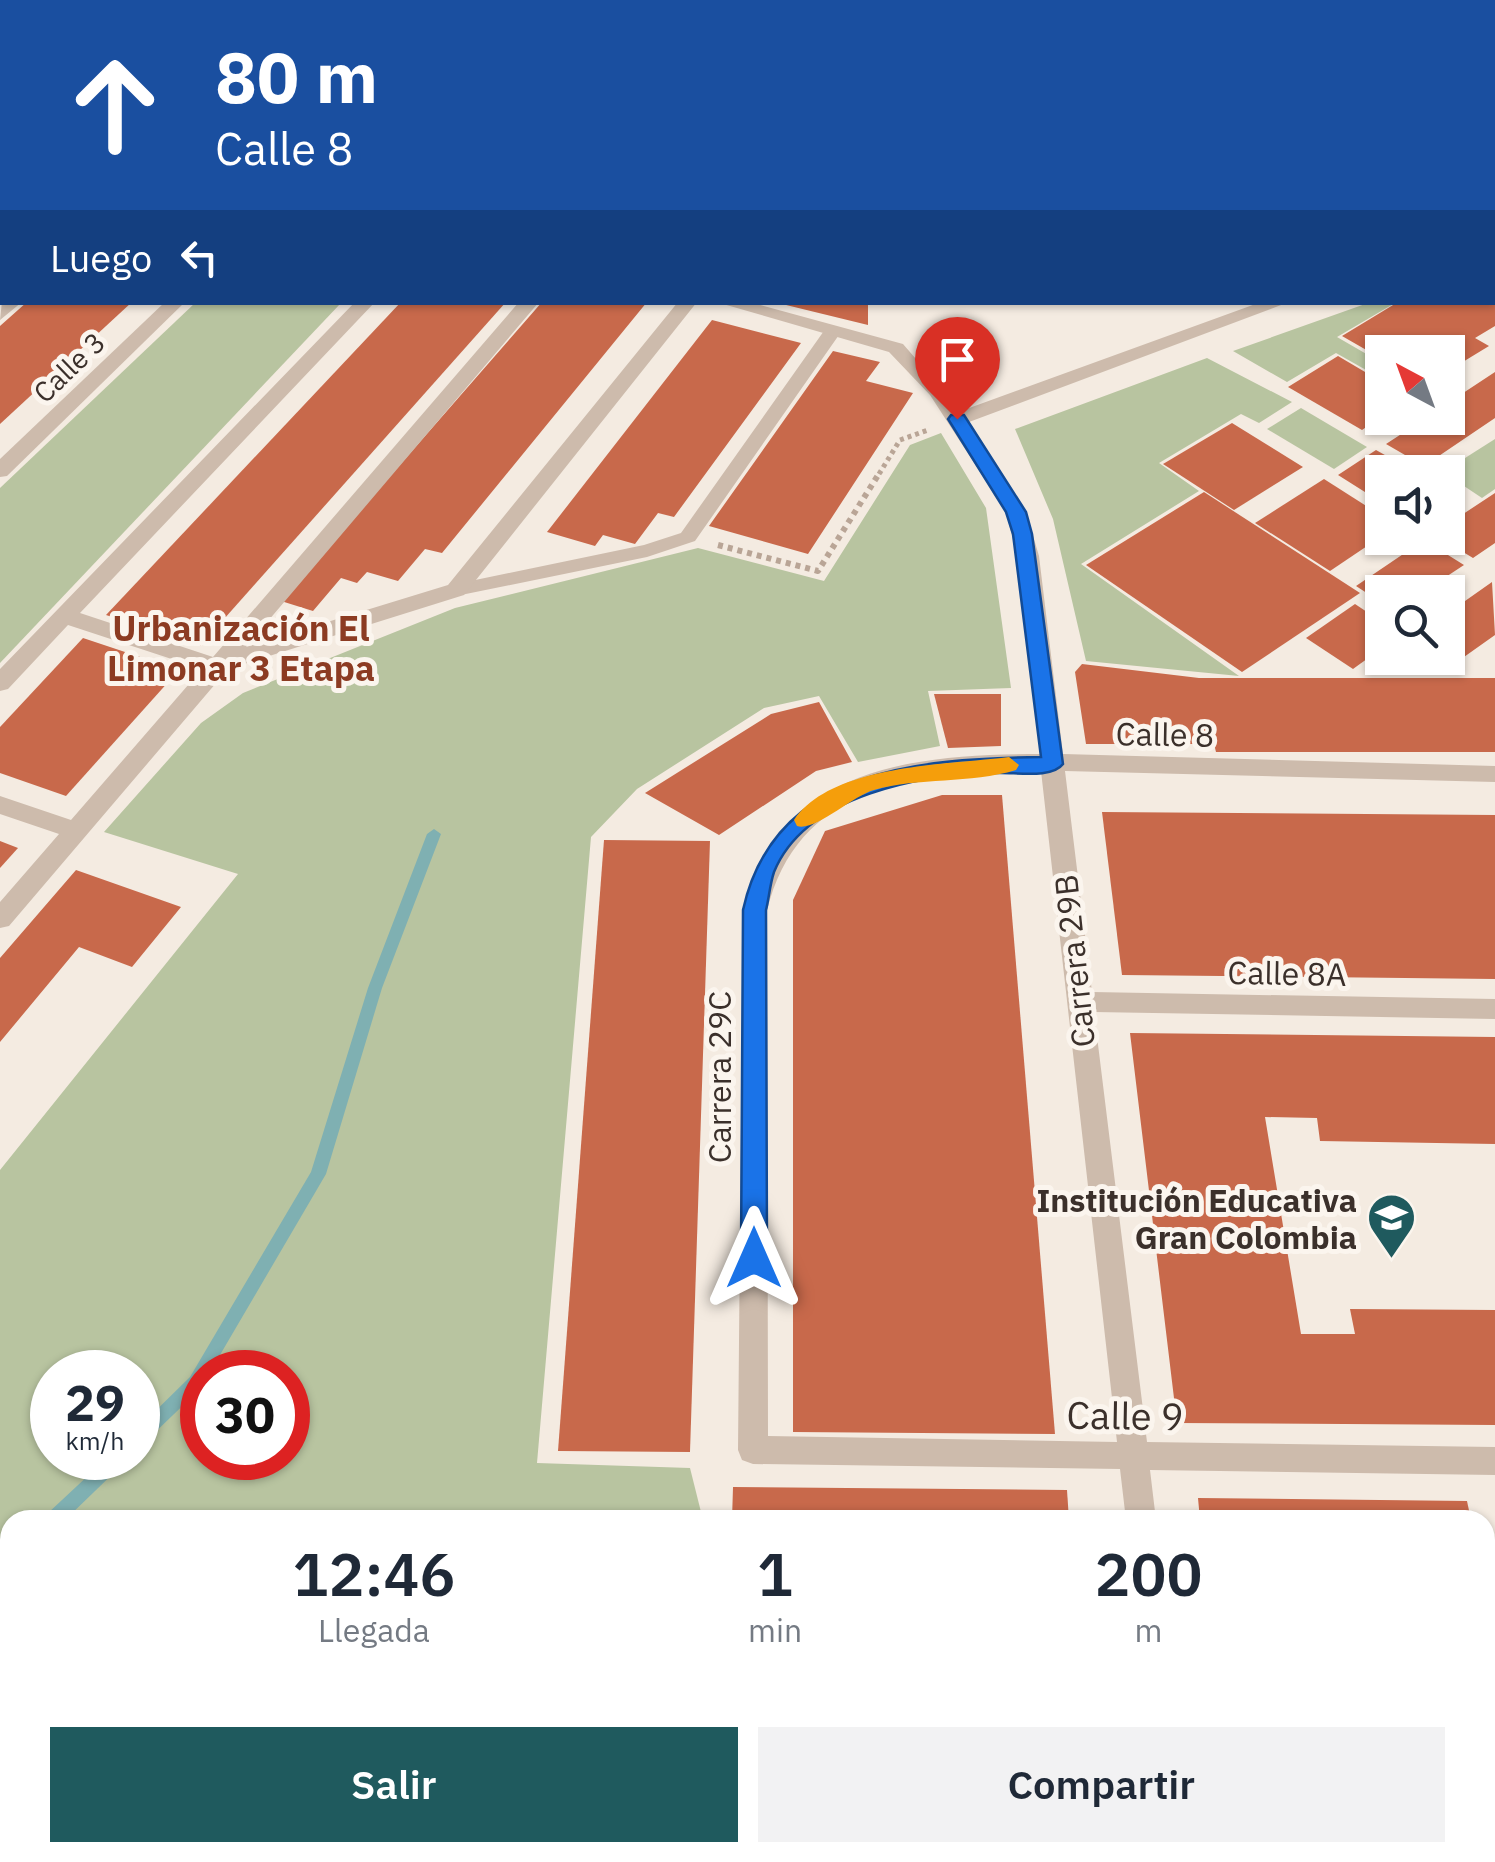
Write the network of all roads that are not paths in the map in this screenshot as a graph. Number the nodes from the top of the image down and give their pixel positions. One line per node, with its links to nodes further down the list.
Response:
1 (173, 305): 9 (street, Calle 3)
2 (363, 305): 11 (street)
3 (527, 305): 12 (street)
4 (686, 305): 10 (street)
5 (736, 305): 7 (street, Carrera 29B)
6 (1272, 305): 8 (street)
7 (832, 332): 8 (street, Carrera 29B); 10 (lane)
8 (957, 419): 14 (street, Carrera 29B)
9 (0, 471)
10 (456, 590): 12 (street)
11 (64, 616): 12 (street); 13 (street)
12 (214, 665): 18 (street)
13 (0, 683)
14 (1053, 764): 15 (street, Calle 8); 16 (street, Calle 8); 20 (street, Carrera 29B)
15 (1495, 774)
16 (838, 796): 22 (street, Carrera 29C)
17 (0, 805): 18 (street)
18 (76, 832): 19 (street)
19 (0, 919)
20 (1078, 1002): 21 (street, Calle 8A); 23 (street, Carrera 29B)
21 (1495, 1009)
22 (753, 1450): 23 (street, Calle 9)
23 (1135, 1455): 24 (street, Calle 9); 25 (street, Carrera 29B)
24 (1495, 1460)
25 (1140, 1510)

